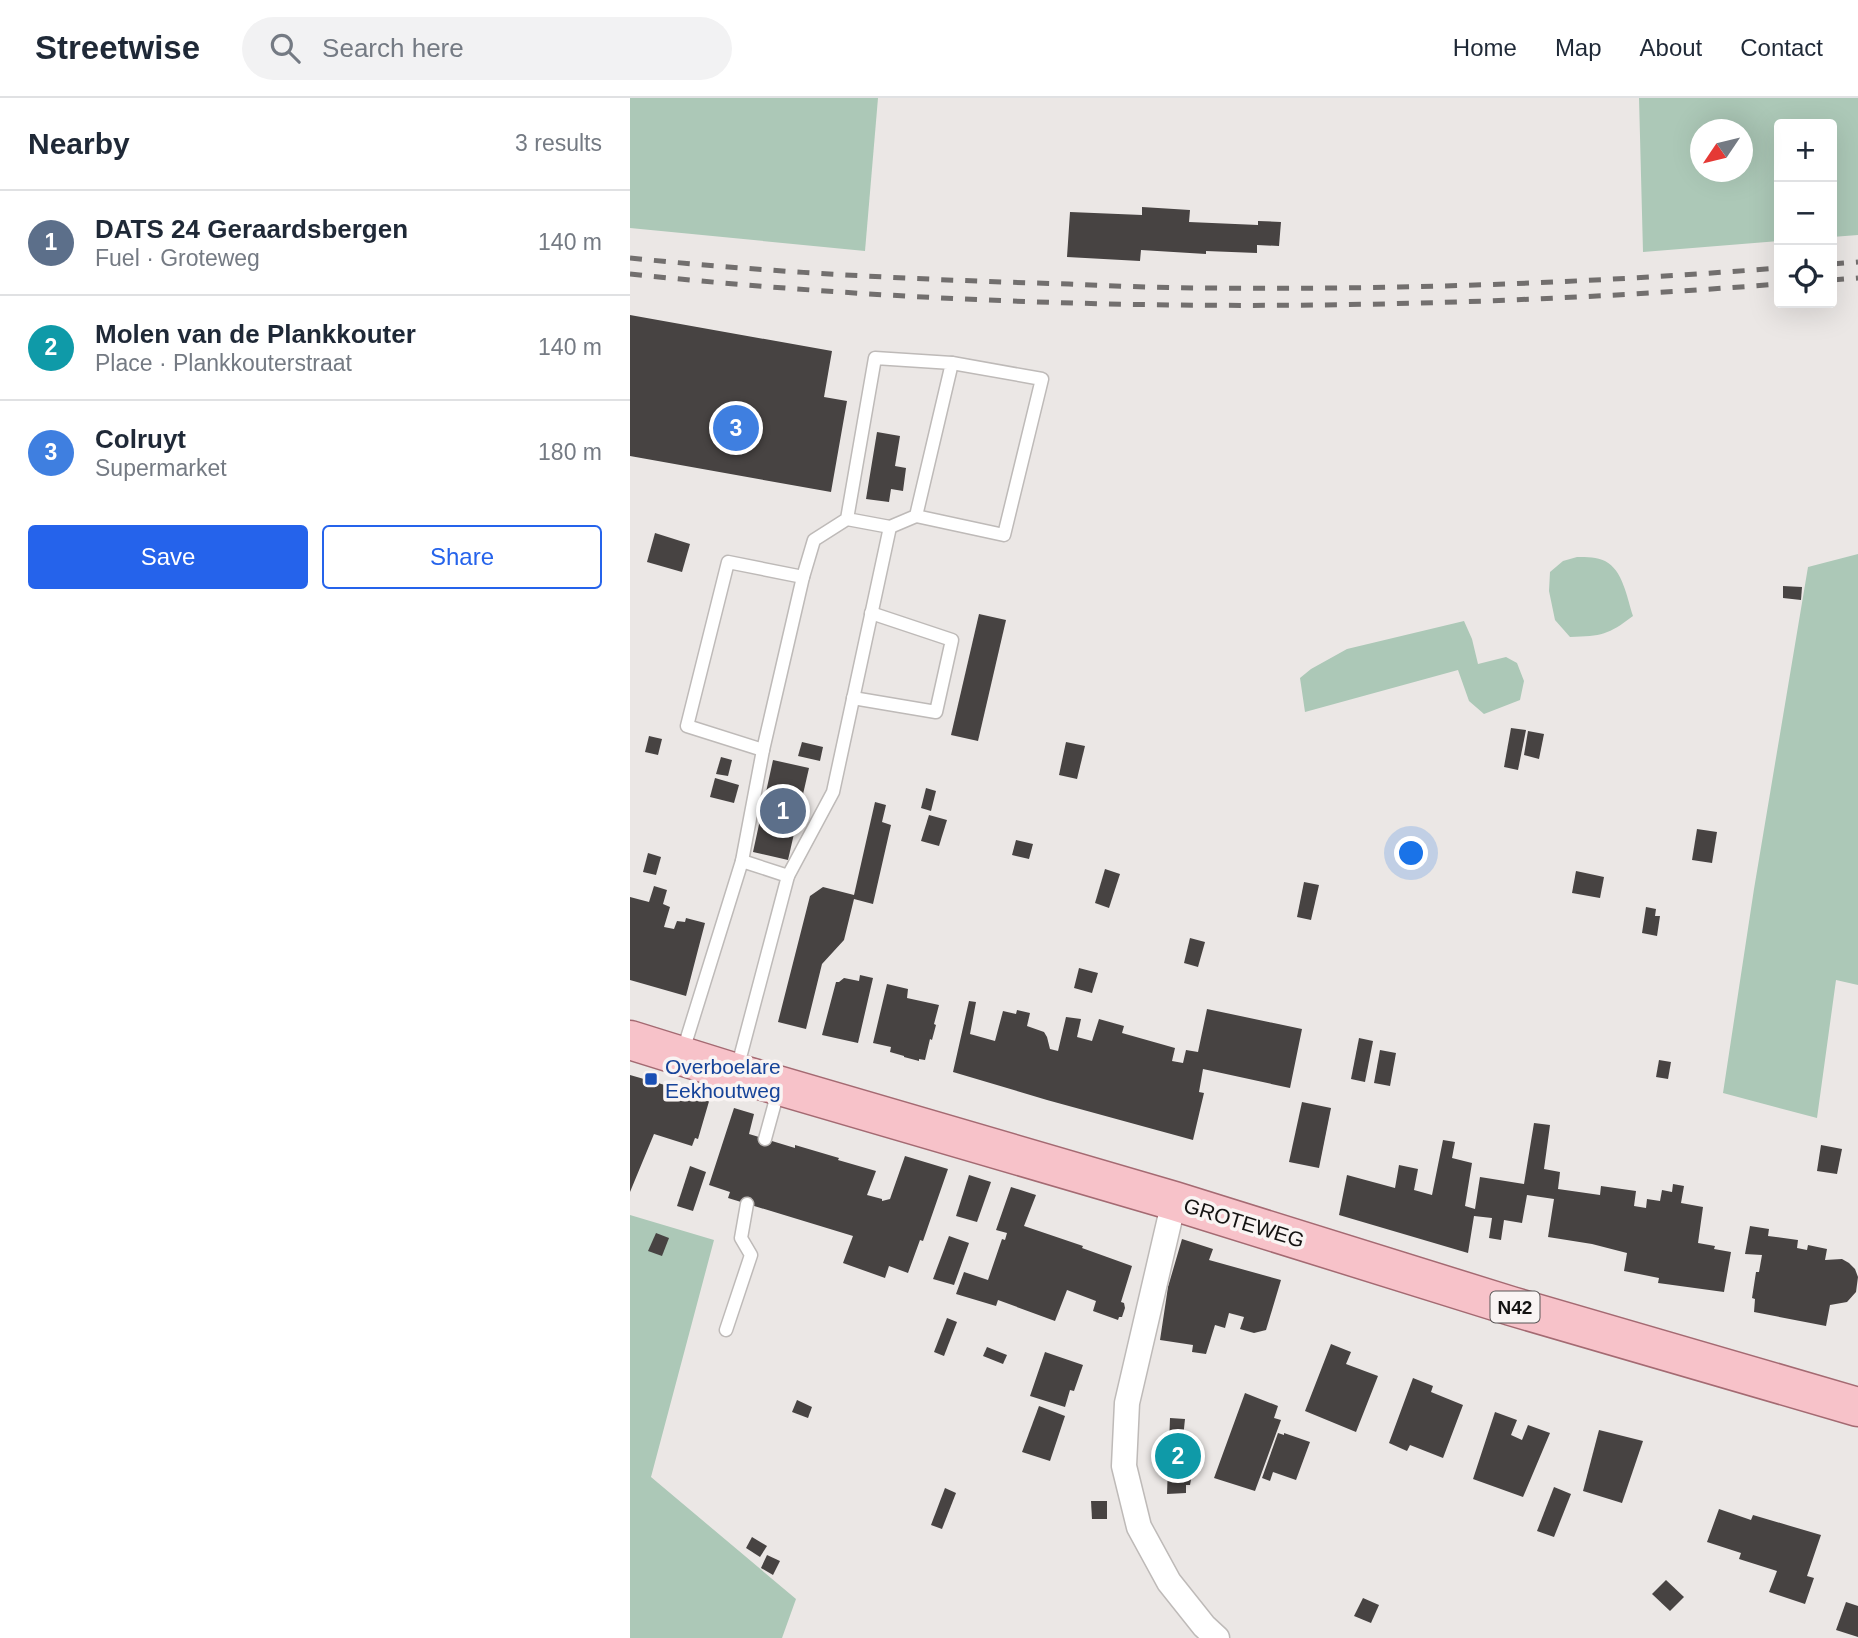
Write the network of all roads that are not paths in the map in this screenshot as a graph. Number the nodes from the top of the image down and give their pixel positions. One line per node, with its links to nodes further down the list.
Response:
1 (952, 363): 2 (lane); 2 (lane); 3 (lane)
2 (916, 516): 4 (lane)
3 (847, 519): 4 (lane); 5 (lane)
4 (890, 527): 6 (lane)
5 (803, 577): 8 (lane); 8 (lane)
6 (871, 613): 7 (lane); 7 (lane)
7 (853, 698): 10 (lane)
8 (763, 750): 9 (lane)
9 (742, 861): 10 (lane); 12 (lane)
10 (788, 876): 13 (lane)
11 (630, 1040): 12 (main road, GROTEWEG / N42)
12 (682, 1055): 13 (main road, GROTEWEG / N42)
13 (736, 1073): 14 (main road, GROTEWEG / N42)
14 (780, 1085): 15 (lane); 16 (main road, GROTEWEG / N42)
15 (765, 1139)
16 (1174, 1201): 19 (main road, GROTEWEG / N42); 20 (street)
17 (747, 1203): 18 (lane)
18 (726, 1330)
19 (1858, 1407)
20 (1217, 1638)

